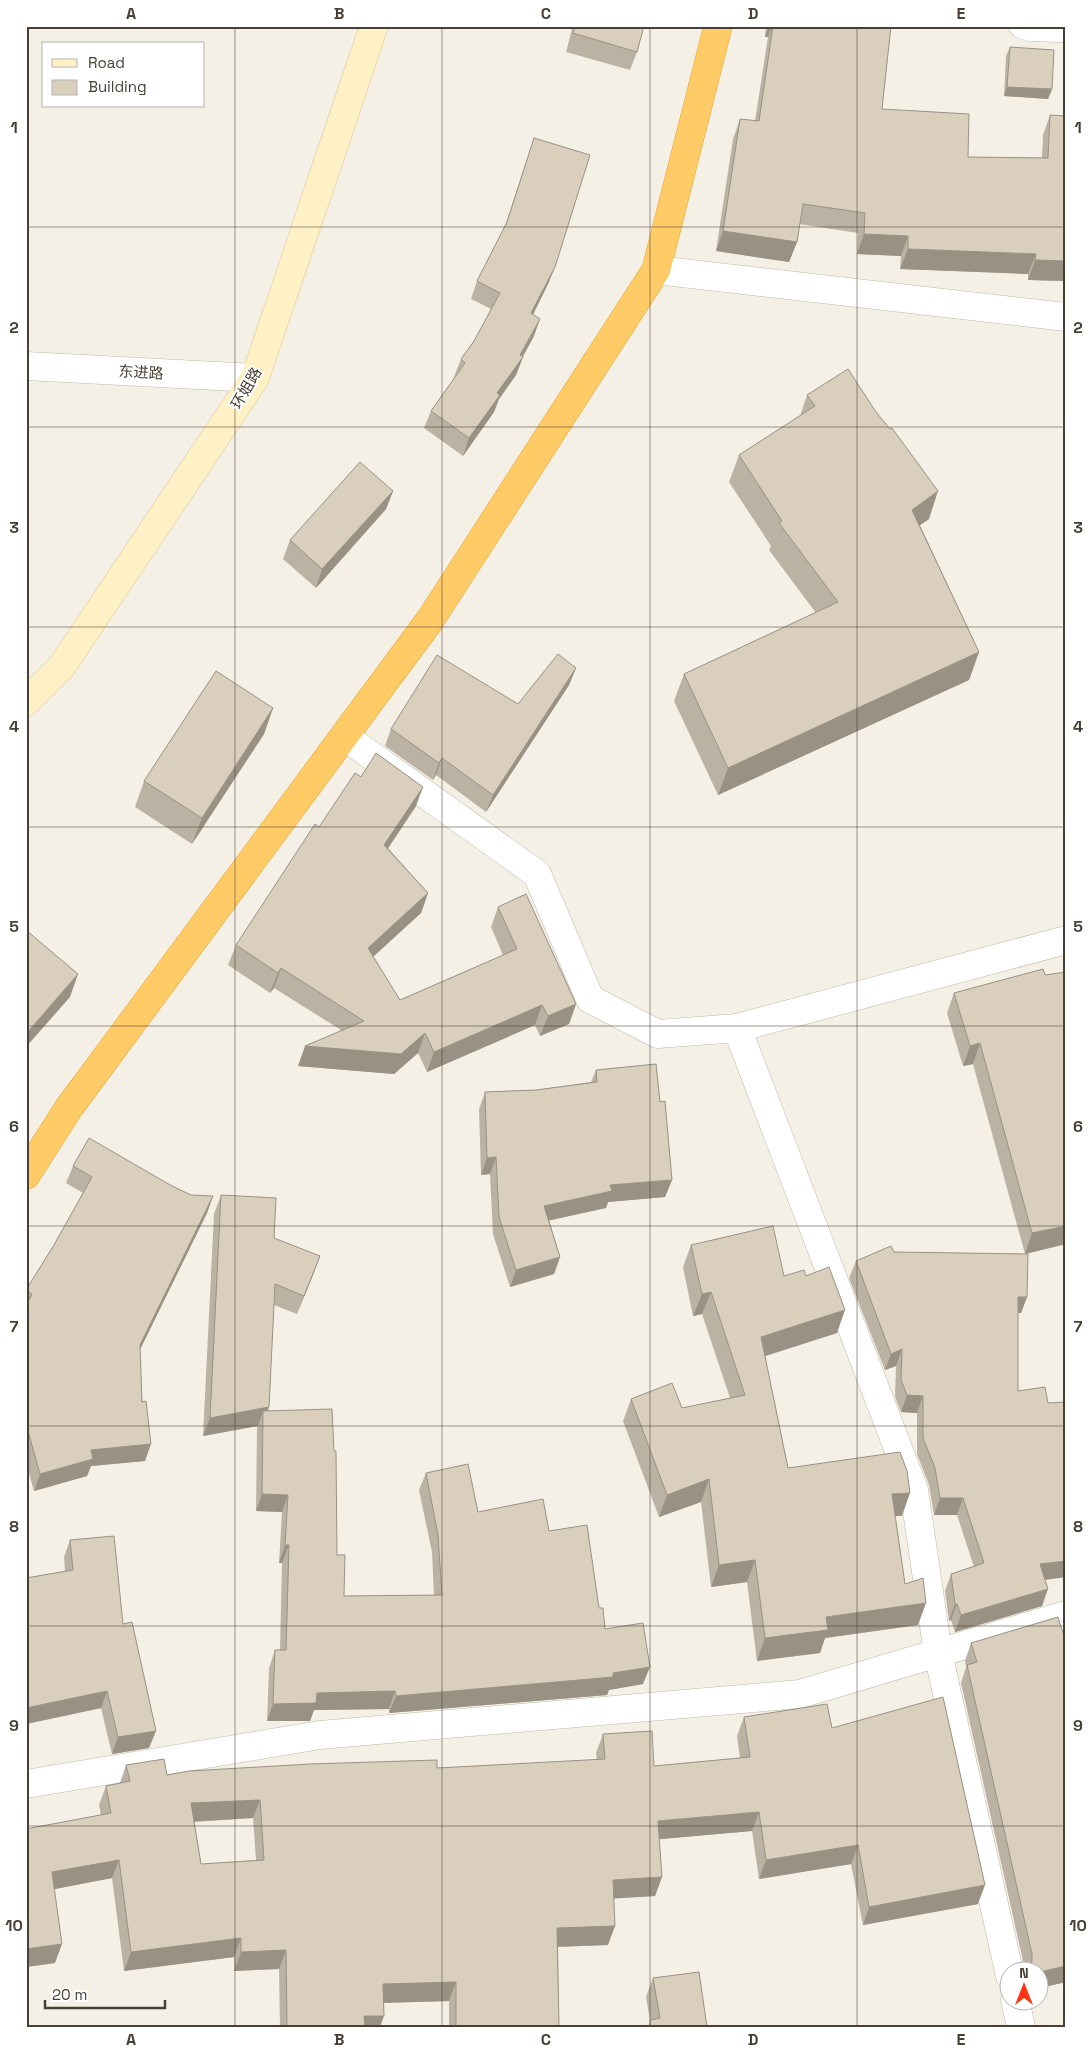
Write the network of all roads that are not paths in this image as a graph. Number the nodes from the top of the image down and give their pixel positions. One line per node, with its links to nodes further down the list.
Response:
1 (374, 26): 8 (street, 环姐路)
2 (718, 26): 5 (highway)
3 (1021, 26): 4 (lane)
4 (1060, 30)
5 (656, 270): 6 (street); 10 (highway)
6 (1066, 317)
7 (26, 366): 8 (street, 东进路)
8 (255, 378): 9 (street, 环姐路)
9 (26, 702)
10 (344, 736): 12 (street); 13 (highway)
11 (1065, 942): 12 (street)
12 (737, 1028): 15 (street)
13 (26, 1174)
14 (1066, 1615): 15 (street)
15 (938, 1653): 16 (street); 17 (street)
16 (26, 1784)
17 (1006, 1960)
18 (1017, 2010): 19 (street)
19 (1021, 2027)

